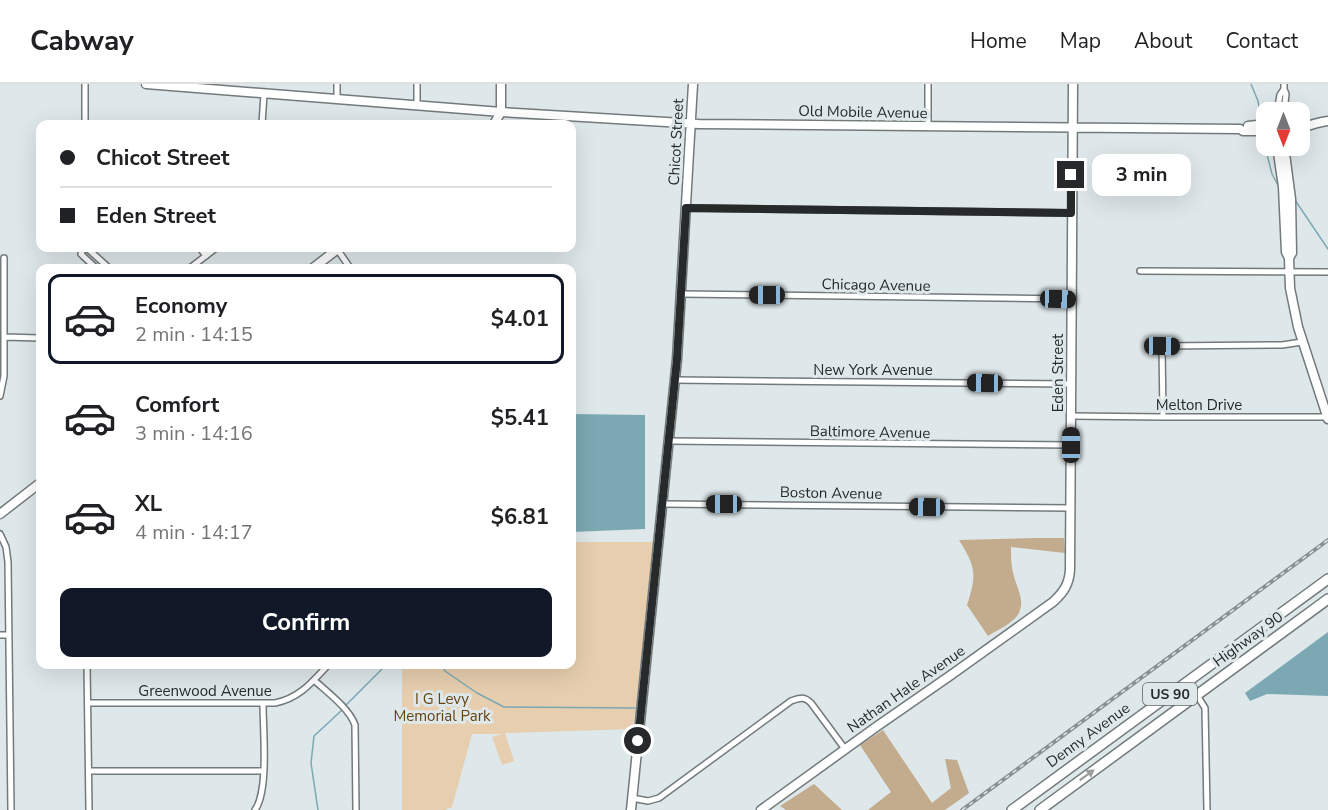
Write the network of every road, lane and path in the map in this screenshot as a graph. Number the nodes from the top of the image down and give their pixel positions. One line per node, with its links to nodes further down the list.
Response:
1 (86, 84): 16 (street)
2 (146, 84): 10 (main road, Old Mobile Avenue)
3 (337, 84): 11 (street)
4 (417, 84): 14 (street)
5 (501, 84): 15 (main road)
6 (693, 84): 20 (main road, Chicot Street)
7 (928, 84): 25 (street)
8 (1073, 84): 26 (main road, Eden Street)
9 (1284, 86): 12 (street); 13 (street)
10 (264, 94): 11 (main road, Old Mobile Avenue); 17 (street)
11 (337, 99): 14 (main road, Old Mobile Avenue)
12 (1279, 102)
13 (1285, 102)
14 (417, 106): 15 (main road, Old Mobile Avenue)
15 (501, 112): 18 (main road); 20 (main road, Old Mobile Avenue)
16 (85, 120)
17 (262, 120)
18 (496, 120)
19 (1310, 121): 21 (main road)
20 (691, 123): 25 (main road, Old Mobile Avenue); 31 (main road, Chicot Street)
21 (1314, 123): 22 (main road); 24 (main road)
22 (1327, 123)
23 (1256, 125): 27 (main road, Old Mobile Avenue)
24 (1310, 125)
25 (928, 126): 26 (main road, Old Mobile Avenue)
26 (1072, 128): 27 (main road, Old Mobile Avenue); 32 (main road, Eden Street)
27 (1240, 129): 28 (main road, Old Mobile Avenue)
28 (1256, 131)
29 (1278, 156): 40 (main road)
30 (1285, 156): 40 (main road)
31 (686, 208): 32 (street); 48 (main road, Chicot Street)
32 (1071, 213): 49 (main road, Eden Street)
33 (81, 252): 41 (street)
34 (91, 252): 42 (street)
35 (203, 252): 38 (street)
36 (211, 252): 38 (street)
37 (333, 252): 44 (main road)
38 (206, 256): 43 (street)
39 (4, 258): 50 (street)
40 (1289, 258): 46 (main road)
41 (91, 264)
42 (105, 264)
43 (195, 264)
44 (318, 264)
45 (1140, 271): 46 (street)
46 (1289, 272): 47 (street); 52 (main road)
47 (1328, 272)
48 (681, 294): 49 (street, Chicago Avenue); 53 (main road, Chicot Street)
49 (1071, 299): 54 (main road, Eden Street)
50 (4, 337): 51 (street); 55 (street)
51 (36, 338)
52 (1302, 342): 57 (street); 58 (main road)
53 (675, 380): 54 (street, New York Avenue); 59 (main road, Chicot Street)
54 (1071, 384): 56 (main road, Eden Street)
55 (0, 396)
56 (1071, 416): 57 (street, Melton Drive); 60 (main road, Eden Street)
57 (1163, 417): 58 (street, Melton Drive)
58 (1328, 418)
59 (669, 441): 60 (street, Baltimore Avenue); 62 (main road, Chicot Street)
60 (1071, 445): 63 (main road, Eden Street)
61 (36, 486): 64 (main road)
62 (663, 504): 63 (street, Boston Avenue); 81 (main road, Chicot Street)
63 (1071, 508): 67 (main road, Eden Street)
64 (0, 514)
65 (0, 534): 70 (street)
66 (1328, 579): 74 (main road, Denny Avenue / US 90)
67 (1065, 589): 78 (main road, Nathan Hale Avenue)
68 (1328, 599): 75 (main road, Highway 90 / US 90)
69 (0, 635): 70 (street)
70 (9, 635): 82 (street)
71 (87, 669): 76 (street)
72 (324, 669): 73 (street, Greenwood Avenue)
73 (314, 680): 77 (street, Greenwood Avenue); 85 (street)
74 (1188, 681): 75 (street); 88 (main road, Denny Avenue / US 90)
75 (1197, 695): 89 (main road, Highway 90 / US 90, one-way to 75); 90 (street)
76 (88, 703): 77 (street, Greenwood Avenue); 79 (street)
77 (263, 704): 80 (street)
78 (845, 749): 81 (street); 87 (main road, Nathan Hale Avenue)
79 (89, 771): 80 (street); 83 (street)
80 (263, 771): 84 (street)
81 (632, 798): 86 (main road, Chicot Street)
82 (11, 810)
83 (89, 810)
84 (255, 810)
85 (356, 810)
86 (631, 810)
87 (761, 810)
88 (1012, 810)
89 (1040, 810)
90 (1207, 810)

